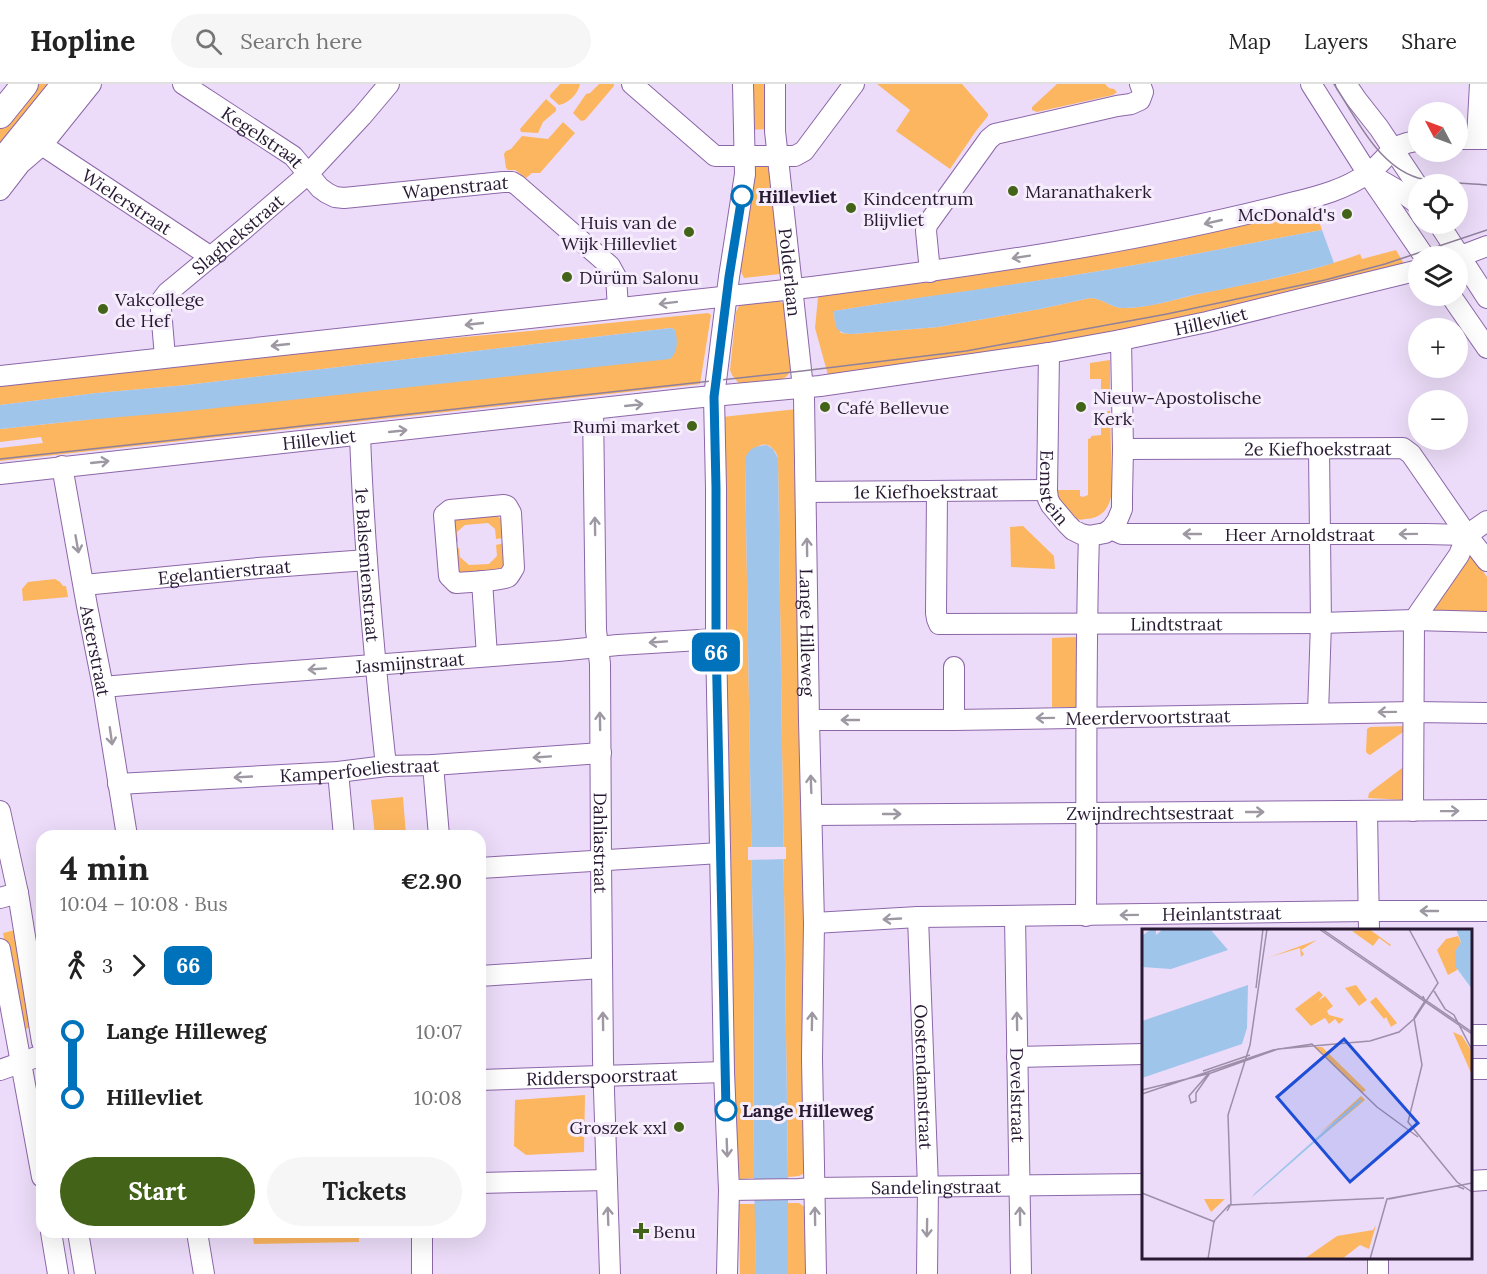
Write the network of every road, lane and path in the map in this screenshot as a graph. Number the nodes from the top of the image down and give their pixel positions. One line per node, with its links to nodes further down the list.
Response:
1 (25, 84): 14 (main road)
2 (65, 84): 21 (main road)
3 (91, 84): 17 (street)
4 (183, 84): 22 (street, Kegelstraat)
5 (388, 84): 22 (street, Slaghekstraat)
6 (632, 84): 19 (street)
7 (743, 84): 19 (street)
8 (775, 84): 20 (street, Polderlaan)
9 (854, 84): 20 (street)
10 (1140, 84): 32 (street)
11 (1311, 84): 23 (street)
12 (1346, 84): 18 (street)
13 (1480, 84): 15 (street)
14 (0, 115)
15 (1474, 139)
16 (1408, 143): 18 (street)
17 (42, 145): 25 (street); 30 (street, Wielerstraat)
18 (1393, 150): 23 (street); 24 (street)
19 (745, 156): 20 (street); 35 (street)
20 (778, 156): 34 (street, Polderlaan)
21 (0, 164)
22 (308, 174): 30 (street, Slaghekstraat); 38 (street, Wapenstraat)
23 (1368, 174): 26 (street); 27 (street); 32 (street, one-way to 32)
24 (1409, 174)
25 (0, 190)
26 (1408, 197)
27 (1418, 246)
28 (1487, 246): 29 (street)
29 (1468, 253)
30 (211, 256): 42 (street, Slaghekstraat)
31 (1468, 270): 36 (street)
32 (930, 272): 34 (street)
33 (1408, 273): 39 (street, Hillevliet)
34 (792, 290): 35 (street); 44 (street, Polderlaan)
35 (726, 296): 38 (street, one-way to 38); 45 (street)
36 (1487, 298)
37 (1458, 306): 40 (street)
38 (618, 308): 42 (street, one-way to 42)
39 (1122, 340): 41 (street, Hillevliet); 48 (street)
40 (1487, 348)
41 (1049, 353): 44 (street, Hillevliet); 52 (street, Eemstein)
42 (165, 357): 43 (street)
43 (0, 376)
44 (803, 388): 45 (street, Hillevliet); 53 (street, Lange Hilleweg)
45 (714, 397): 46 (street, Hillevliet, one-way to 45); 68 (street)
46 (593, 409): 47 (street, Hillevliet, one-way to 46); 69 (street, Dahliastraat, one-way to 46)
47 (360, 435): 50 (street, Hillevliet, one-way to 47); 60 (street, 1e Balsemienstraat)
48 (1123, 449): 49 (street, 2e Kiefhoekstraat); 56 (street)
49 (1319, 449): 57 (street); 58 (street, 2e Kiefhoekstraat)
50 (62, 466): 51 (street, Hillevliet); 63 (street, Asterstraat, one-way to 63)
51 (0, 474)
52 (1047, 490): 54 (street, 1e Kiefhoekstraat); 59 (street, Eemstein)
53 (806, 492): 54 (street, 1e Kiefhoekstraat); 78 (street, Lange Hilleweg, one-way to 53)
54 (937, 492): 67 (street, Lindtstraat)
55 (1487, 521): 58 (street)
56 (1112, 529): 57 (street, Heer Arnoldstraat, one-way to 56); 59 (street, Eemstein)
57 (1319, 535): 58 (street, Heer Arnoldstraat, one-way to 57); 66 (street)
58 (1467, 535): 61 (street); 64 (street)
59 (1089, 536): 67 (street)
60 (367, 560): 63 (street, Egelantierstraat); 71 (street, 1e Balsemienstraat)
61 (1487, 561)
62 (482, 581): 62 (street); 70 (street)
63 (84, 585): 73 (street, Asterstraat)
64 (1414, 620): 65 (street, Lindtstraat); 66 (street, Lindtstraat); 74 (street)
65 (1487, 622)
66 (1321, 623): 67 (street, Lindtstraat); 75 (street)
67 (1086, 624): 77 (street)
68 (716, 639): 69 (street, Jasmijnstraat, one-way to 69); 94 (street)
69 (599, 647): 70 (street, Jasmijnstraat); 80 (street, Dahliastraat, one-way to 69)
70 (487, 656): 71 (street, Jasmijnstraat)
71 (375, 664): 73 (street, Jasmijnstraat, one-way to 73); 82 (street, 1e Balsemienstraat)
72 (954, 667): 79 (street)
73 (104, 687): 84 (street, Asterstraat, one-way to 84)
74 (1414, 711): 75 (street, Meerdervoortstraat, one-way to 75); 76 (street, Meerdervoortstraat); 88 (street)
75 (1318, 713): 77 (street, Meerdervoortstraat)
76 (1487, 713)
77 (1085, 718): 79 (street, Meerdervoortstraat, one-way to 79); 89 (street)
78 (809, 720): 79 (street, Meerdervoortstraat, one-way to 78); 90 (street, Lange Hilleweg, one-way to 78)
79 (954, 720)
80 (601, 753): 81 (street, Kamperfoeliestraat, one-way to 81); 95 (street, Dahliastraat)
81 (433, 765): 82 (street, Kamperfoeliestraat); 93 (street)
82 (386, 766): 83 (street, Kamperfoeliestraat)
83 (338, 772): 84 (street, Kamperfoeliestraat, one-way to 84); 92 (street)
84 (118, 784): 91 (street, Asterstraat)
85 (1487, 810): 88 (street, Zwijndrechtsestraat, one-way to 85)
86 (0, 811): 97 (street)
87 (1367, 811): 88 (street, Zwijndrechtsestraat); 89 (street, Zwijndrechtsestraat, one-way to 87); 102 (street)
88 (1413, 811)
89 (1087, 813): 90 (street, Zwijndrechtsestraat, one-way to 89); 100 (street)
90 (812, 815): 103 (street, Lange Hilleweg)
91 (126, 830)
92 (343, 830)
93 (438, 830)
94 (720, 854): 95 (street); 113 (street)
95 (601, 861): 96 (street); 105 (street, Dahliastraat)
96 (486, 868)
97 (9, 895): 107 (street)
98 (1487, 911): 102 (street, Heinlantstraat, one-way to 102)
99 (1015, 916): 100 (street, Heinlantstraat); 101 (street, Heinlantstraat); 110 (street, Develstraat, one-way to 99)
100 (1086, 916): 102 (street, Heinlantstraat, one-way to 100)
101 (918, 917): 103 (street, Heinlantstraat, one-way to 103); 123 (street, Oostendamstraat)
102 (1368, 921)
103 (814, 923): 124 (street, Lange Hilleweg, one-way to 103)
104 (0, 953): 111 (street)
105 (602, 968): 106 (street); 114 (street, Dahliastraat, one-way to 105)
106 (486, 976)
107 (36, 1015)
108 (1142, 1054): 110 (street)
109 (36, 1057): 111 (street)
110 (1017, 1057): 122 (street, Develstraat)
111 (21, 1062): 112 (street); 116 (street)
112 (0, 1070)
113 (724, 1072): 114 (street, Ridderspoorstraat); 125 (street, one-way to 125)
114 (604, 1075): 115 (street, Ridderspoorstraat); 117 (street, Dahliastraat)
115 (486, 1080)
116 (36, 1144)
117 (607, 1179): 120 (street); 134 (street, Dahliastraat, one-way to 117)
118 (1487, 1180): 119 (street)
119 (1472, 1181)
120 (486, 1183)
121 (1142, 1184): 122 (street, Sandelingstraat)
122 (1019, 1186): 123 (street, Sandelingstraat); 138 (street, Develstraat, one-way to 122)
123 (928, 1187): 124 (street, Sandelingstraat); 137 (street, Oostendamstraat, one-way to 137)
124 (807, 1189): 125 (street, Sandelingstraat); 136 (street, Lange Hilleweg, one-way to 124)
125 (734, 1191): 135 (street)
126 (52, 1238): 130 (street)
127 (79, 1238): 131 (street)
128 (198, 1238): 132 (street)
129 (422, 1238): 133 (street)
130 (58, 1274)
131 (85, 1274)
132 (204, 1274)
133 (422, 1274)
134 (610, 1274)
135 (727, 1274)
136 (816, 1274)
137 (927, 1274)
138 (1021, 1274)

